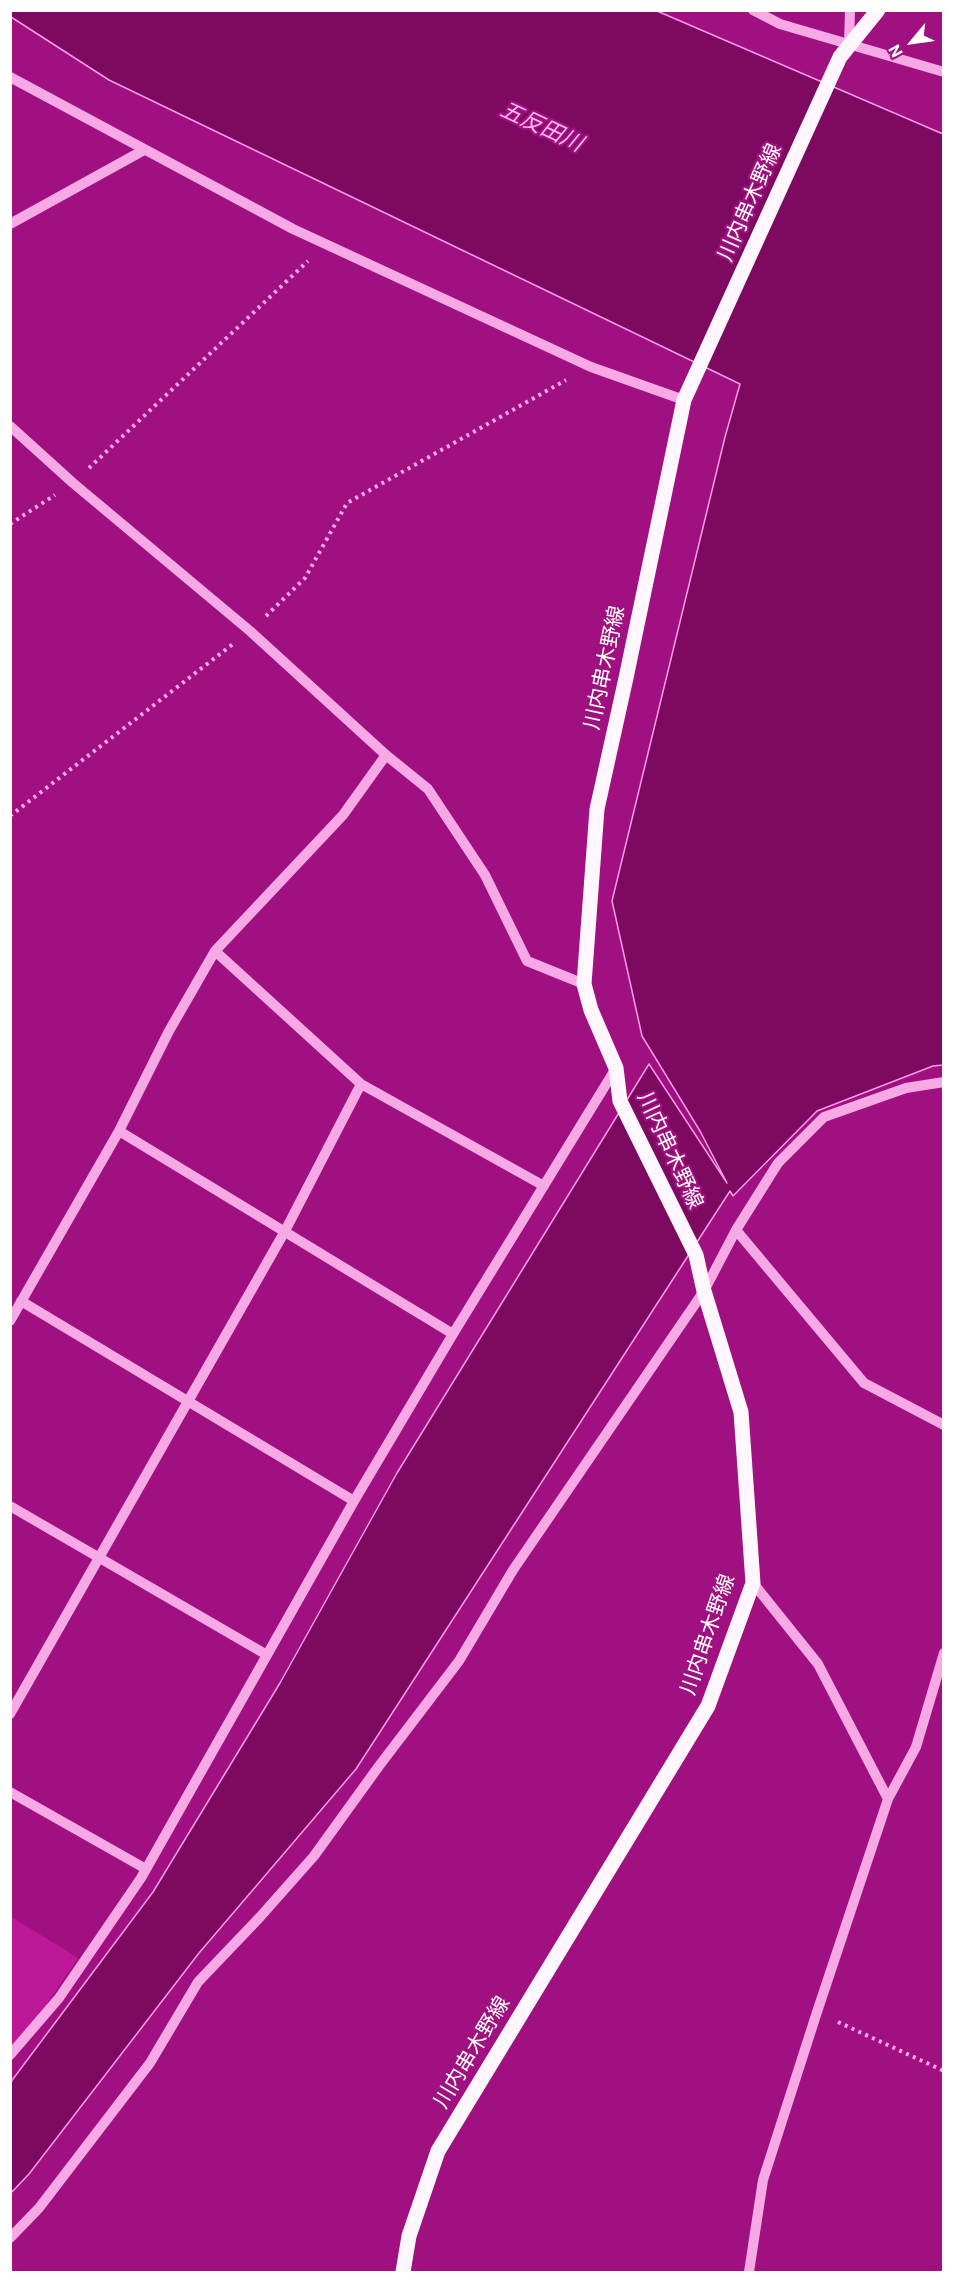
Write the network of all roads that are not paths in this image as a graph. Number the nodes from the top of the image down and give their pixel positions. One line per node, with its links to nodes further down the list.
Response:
1 (753, 10): 4 (street)
2 (850, 10): 4 (street)
3 (878, 10): 4 (main road, 川内串木野線)
4 (844, 51): 5 (street); 9 (main road, 川内串木野線)
5 (944, 72)
6 (10, 77): 7 (street)
7 (144, 150): 8 (street); 9 (street)
8 (10, 224)
9 (684, 400): 13 (main road, 川内串木野線)
10 (10, 426): 11 (street)
11 (386, 755): 12 (street); 13 (street)
12 (215, 951): 16 (street); 17 (street)
13 (584, 984): 14 (main road, 川内串木野線)
14 (615, 1068): 18 (street); 21 (main road, 川内串木野線)
15 (944, 1082): 19 (street)
16 (361, 1084): 18 (street); 20 (street)
17 (119, 1131): 20 (street); 22 (street)
18 (544, 1186): 24 (street)
19 (736, 1230): 21 (street); 26 (street)
20 (285, 1231): 24 (street); 25 (street)
21 (704, 1291): 30 (main road, 川内串木野線); 38 (street)
22 (21, 1301): 23 (street); 25 (street)
23 (10, 1321)
24 (453, 1334): 27 (street)
25 (189, 1402): 27 (street); 29 (street)
26 (944, 1425)
27 (354, 1502): 32 (street)
28 (10, 1506): 29 (street)
29 (99, 1557): 32 (street); 33 (street)
30 (753, 1583): 35 (street); 39 (main road, 川内串木野線)
31 (944, 1653): 35 (street)
32 (267, 1655): 36 (street)
33 (10, 1714)
34 (10, 1792): 36 (street)
35 (888, 1799): 40 (street)
36 (146, 1869): 37 (street)
37 (10, 2055)
38 (10, 2238)
39 (403, 2272)
40 (749, 2272)

